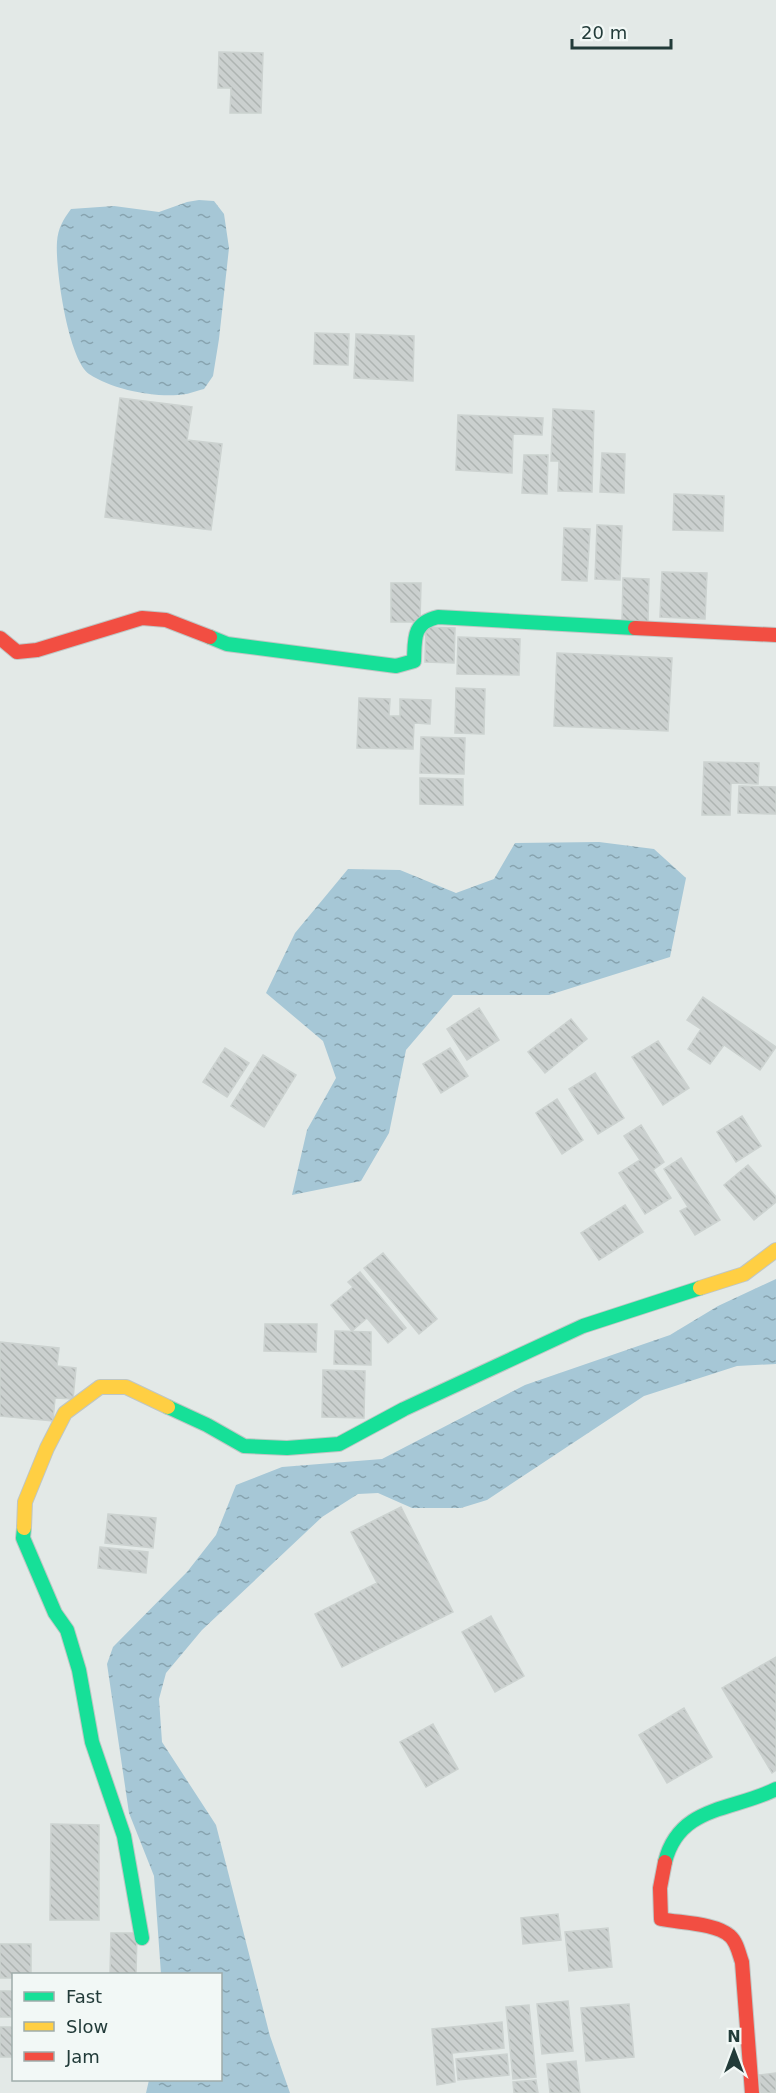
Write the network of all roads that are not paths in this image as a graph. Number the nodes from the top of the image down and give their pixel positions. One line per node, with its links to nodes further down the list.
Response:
1 (776, 635): 2 (street)
2 (0, 638)
3 (776, 1250): 5 (street)
4 (776, 1790): 6 (street)
5 (142, 1938)
6 (752, 2093)

